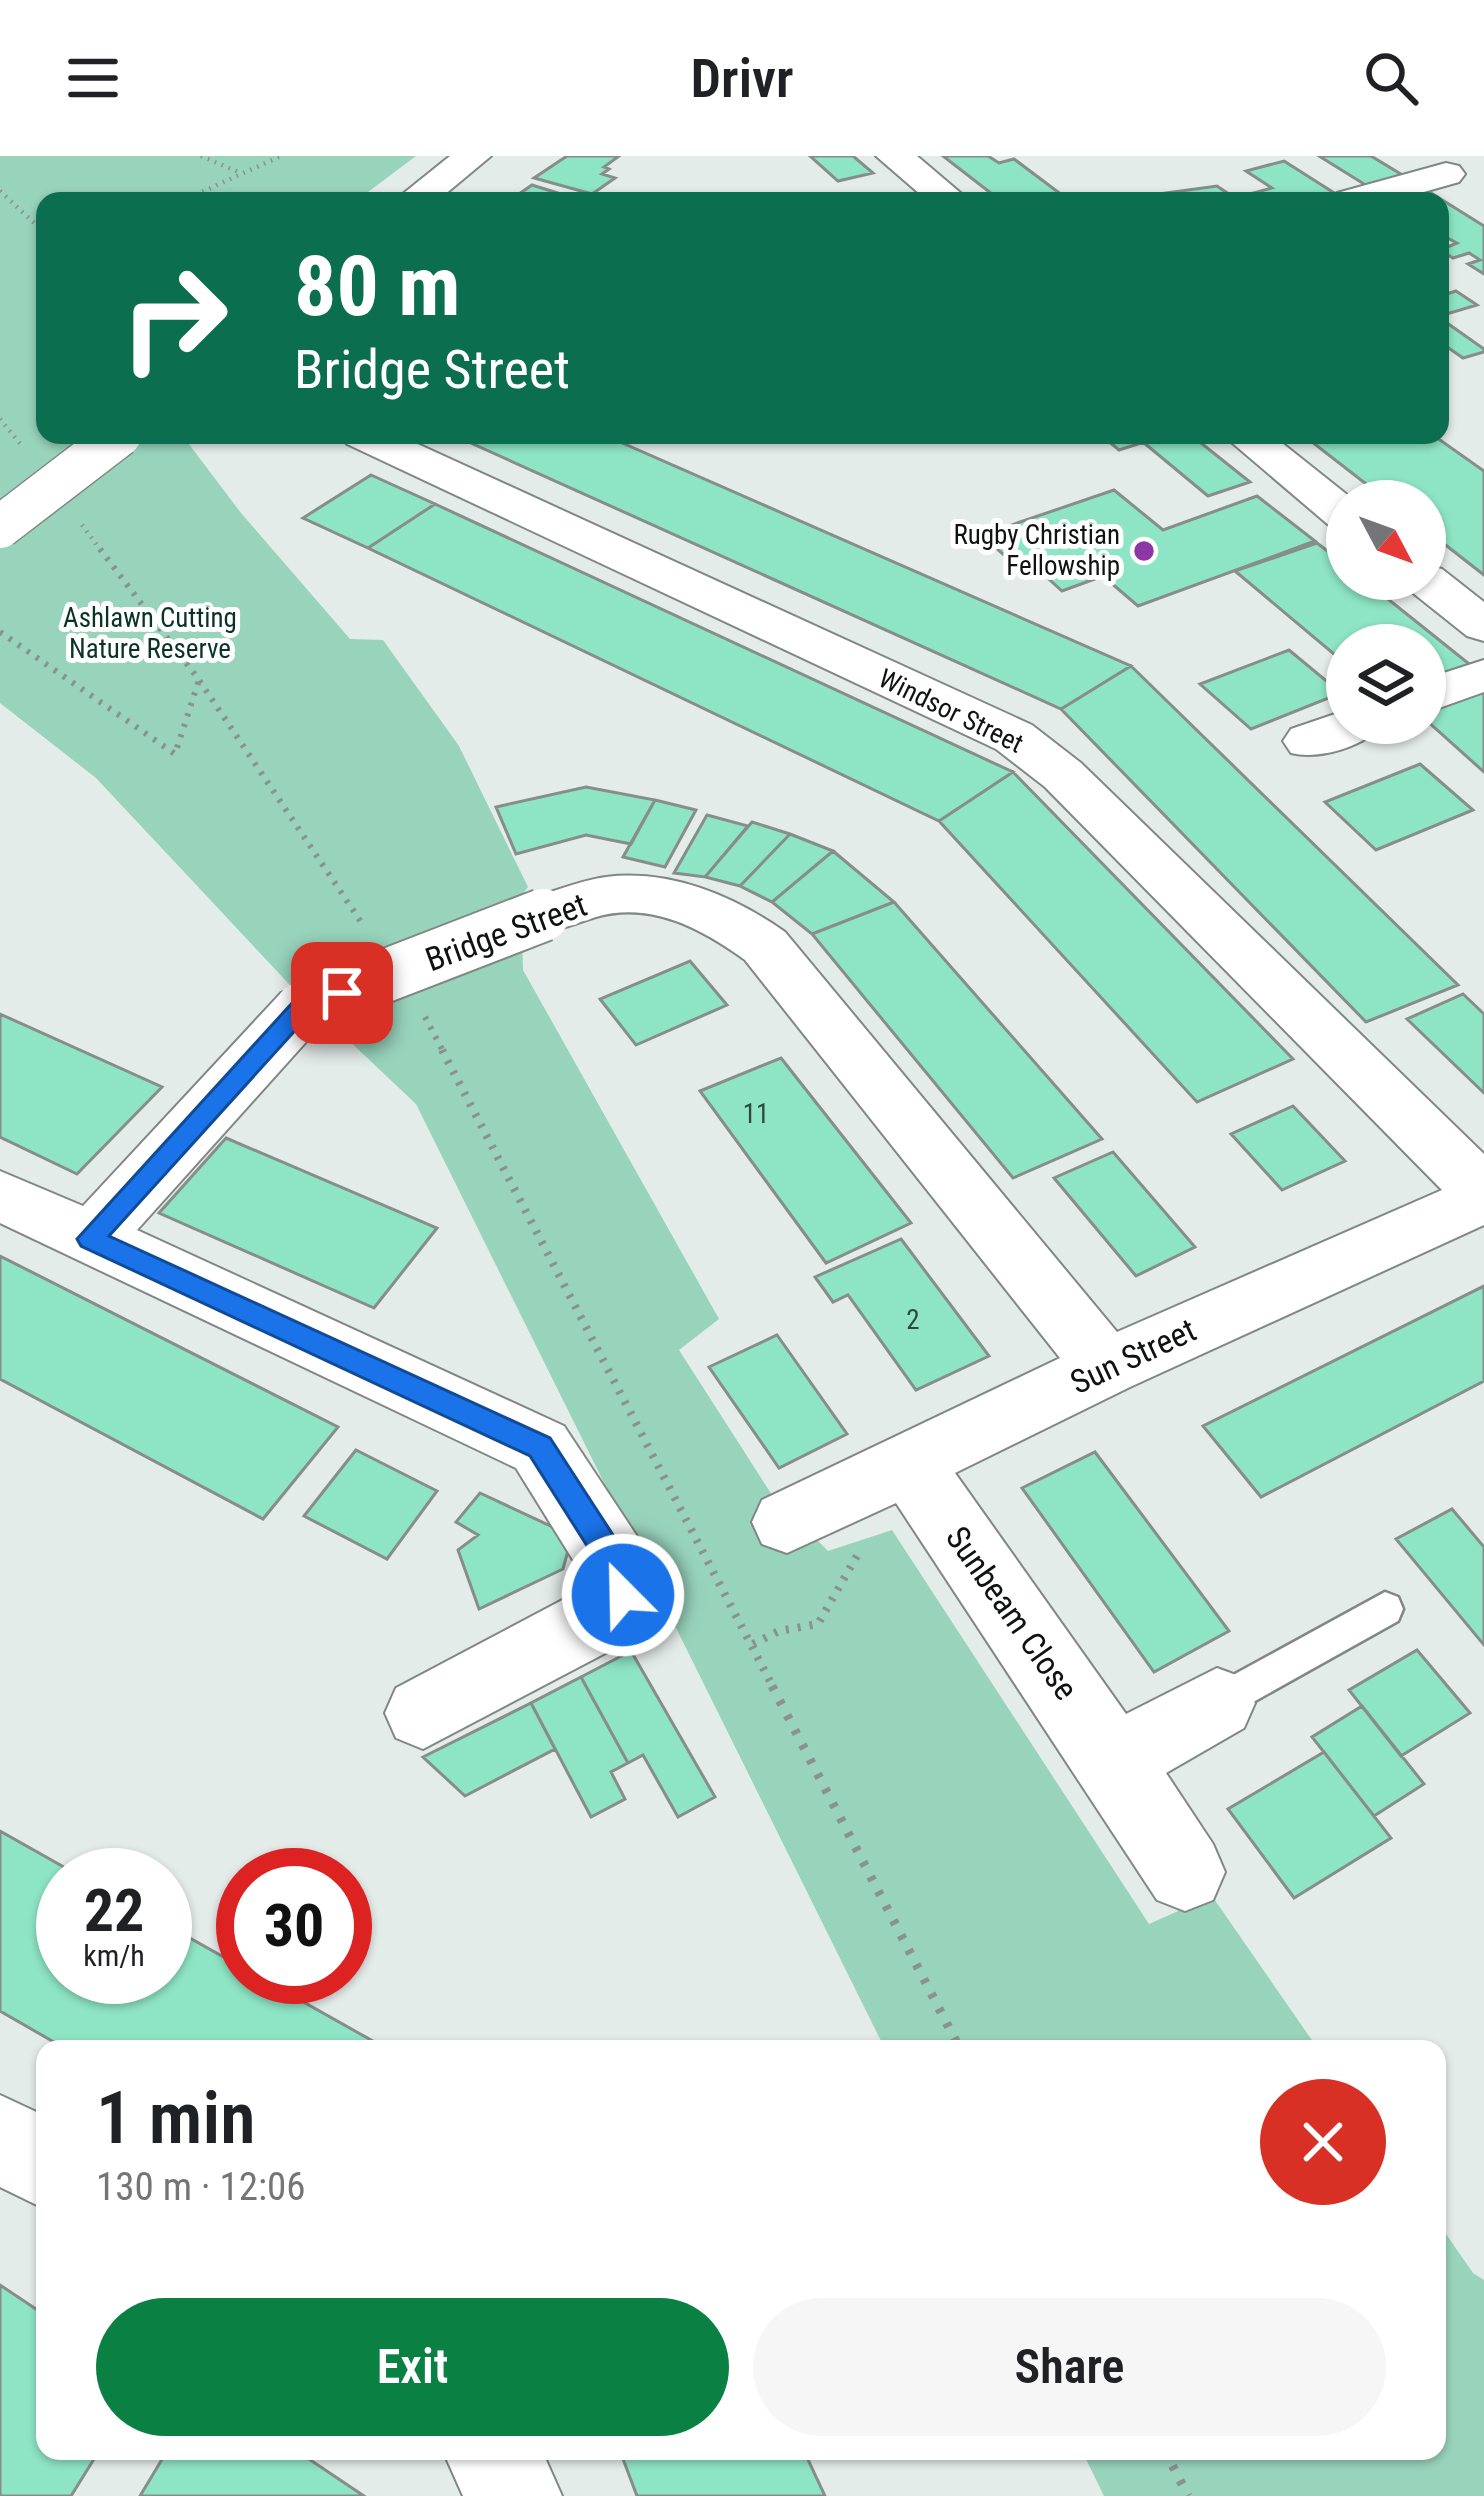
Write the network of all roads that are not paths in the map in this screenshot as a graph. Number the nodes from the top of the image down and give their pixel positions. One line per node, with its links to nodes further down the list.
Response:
1 (473, 156): 4 (street)
2 (894, 156): 5 (street)
3 (1431, 165): 6 (street); 7 (street)
4 (425, 192)
5 (940, 192)
6 (1370, 192)
7 (1483, 198)
8 (108, 444): 12 (street, bridge)
9 (381, 444): 20 (street, Windsor Street)
10 (1256, 444): 11 (street)
11 (1326, 500)
12 (0, 527)
13 (1446, 596): 14 (street)
14 (1484, 626)
15 (1484, 675): 16 (street)
16 (1446, 689)
17 (1326, 735): 18 (street)
18 (1309, 741)
19 (0, 1195): 21 (street)
20 (1484, 1195): 22 (street, Sun Street)
21 (91, 1239): 22 (street, Bridge Street, bridge); 27 (street)
22 (1106, 1367): 23 (street, Sun Street)
23 (909, 1465): 24 (street, Sun Street); 28 (street, Sunbeam Close)
24 (787, 1522)
25 (1385, 1609): 26 (lane)
26 (1217, 1703): 28 (street)
27 (423, 1713)
28 (1114, 1761): 29 (street, Sunbeam Close)
29 (1185, 1872)
30 (0, 2138): 31 (street)
31 (36, 2160)
32 (495, 2460): 33 (street)
33 (514, 2496)

